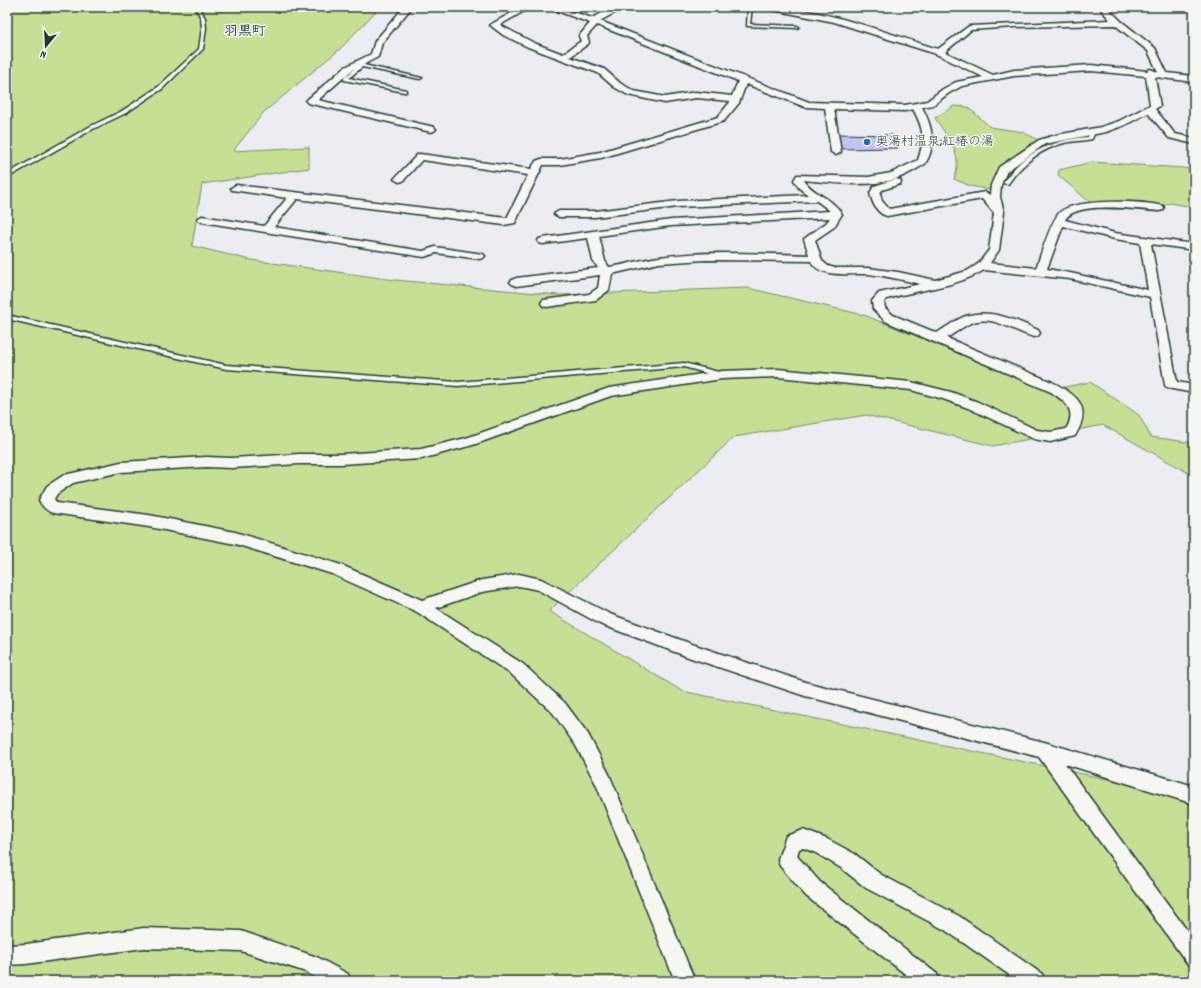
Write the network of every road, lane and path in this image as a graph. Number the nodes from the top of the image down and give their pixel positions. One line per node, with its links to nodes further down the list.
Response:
1 (197, 7): 33 (lane)
2 (408, 7): 14 (street)
3 (522, 7): 13 (street)
4 (550, 7): 9 (street)
5 (621, 7): 9 (street)
6 (750, 7): 11 (lane)
7 (768, 7): 12 (street)
8 (1103, 7): 10 (street)
9 (594, 21): 13 (street); 20 (street)
10 (1117, 22): 12 (street); 17 (street)
11 (797, 27)
12 (939, 52): 18 (street)
13 (564, 57): 23 (street)
14 (369, 59): 15 (lane); 27 (street)
15 (361, 66): 19 (lane); 22 (lane)
16 (1150, 72): 17 (street); 18 (street); 26 (street)
17 (1163, 74): 21 (street)
18 (991, 77): 25 (street)
19 (420, 78)
20 (743, 79): 23 (street); 24 (street)
21 (1194, 79)
22 (404, 91)
23 (735, 100): 32 (street)
24 (829, 106): 25 (street); 30 (street)
25 (917, 107): 31 (street)
26 (1150, 109): 28 (street); 29 (street)
27 (431, 129)
28 (1093, 132): 35 (lane); 41 (street)
29 (1194, 141)
30 (836, 152)
31 (922, 162): 38 (street); 41 (street)
32 (535, 173): 34 (street); 37 (street)
33 (7, 176)
34 (399, 179)
35 (1006, 183)
36 (236, 188): 37 (street)
37 (295, 195): 47 (street)
38 (818, 198): 40 (street); 43 (street)
39 (1159, 208): 45 (street)
40 (641, 209): 42 (street); 46 (street)
41 (998, 212): 54 (street)
42 (559, 214)
43 (837, 214): 46 (street); 53 (street)
44 (202, 220): 47 (street)
45 (1059, 222): 49 (street); 56 (street)
46 (645, 226): 48 (street)
47 (267, 229): 52 (street)
48 (593, 234): 50 (street); 55 (street)
49 (1145, 240): 51 (street); 59 (street)
50 (543, 241)
51 (1194, 247)
52 (479, 256)
53 (815, 258): 55 (street); 58 (street)
54 (982, 266): 56 (street); 58 (street)
55 (606, 271): 57 (street); 60 (street)
56 (1040, 272): 59 (street)
57 (516, 282)
58 (936, 283): 63 (street)
59 (1155, 295): 65 (street)
60 (547, 303)
61 (7, 318): 64 (lane)
62 (1034, 333): 63 (street)
63 (938, 338): 64 (street)
64 (722, 375): 66 (street)
65 (1194, 389)
66 (422, 607): 67 (street); 72 (street)
67 (1044, 750): 68 (street); 70 (street)
68 (1194, 795)
69 (7, 955): 71 (street)
70 (1194, 956)
71 (341, 981)
72 (685, 981)
73 (930, 981): 74 (street)
74 (1035, 981)

